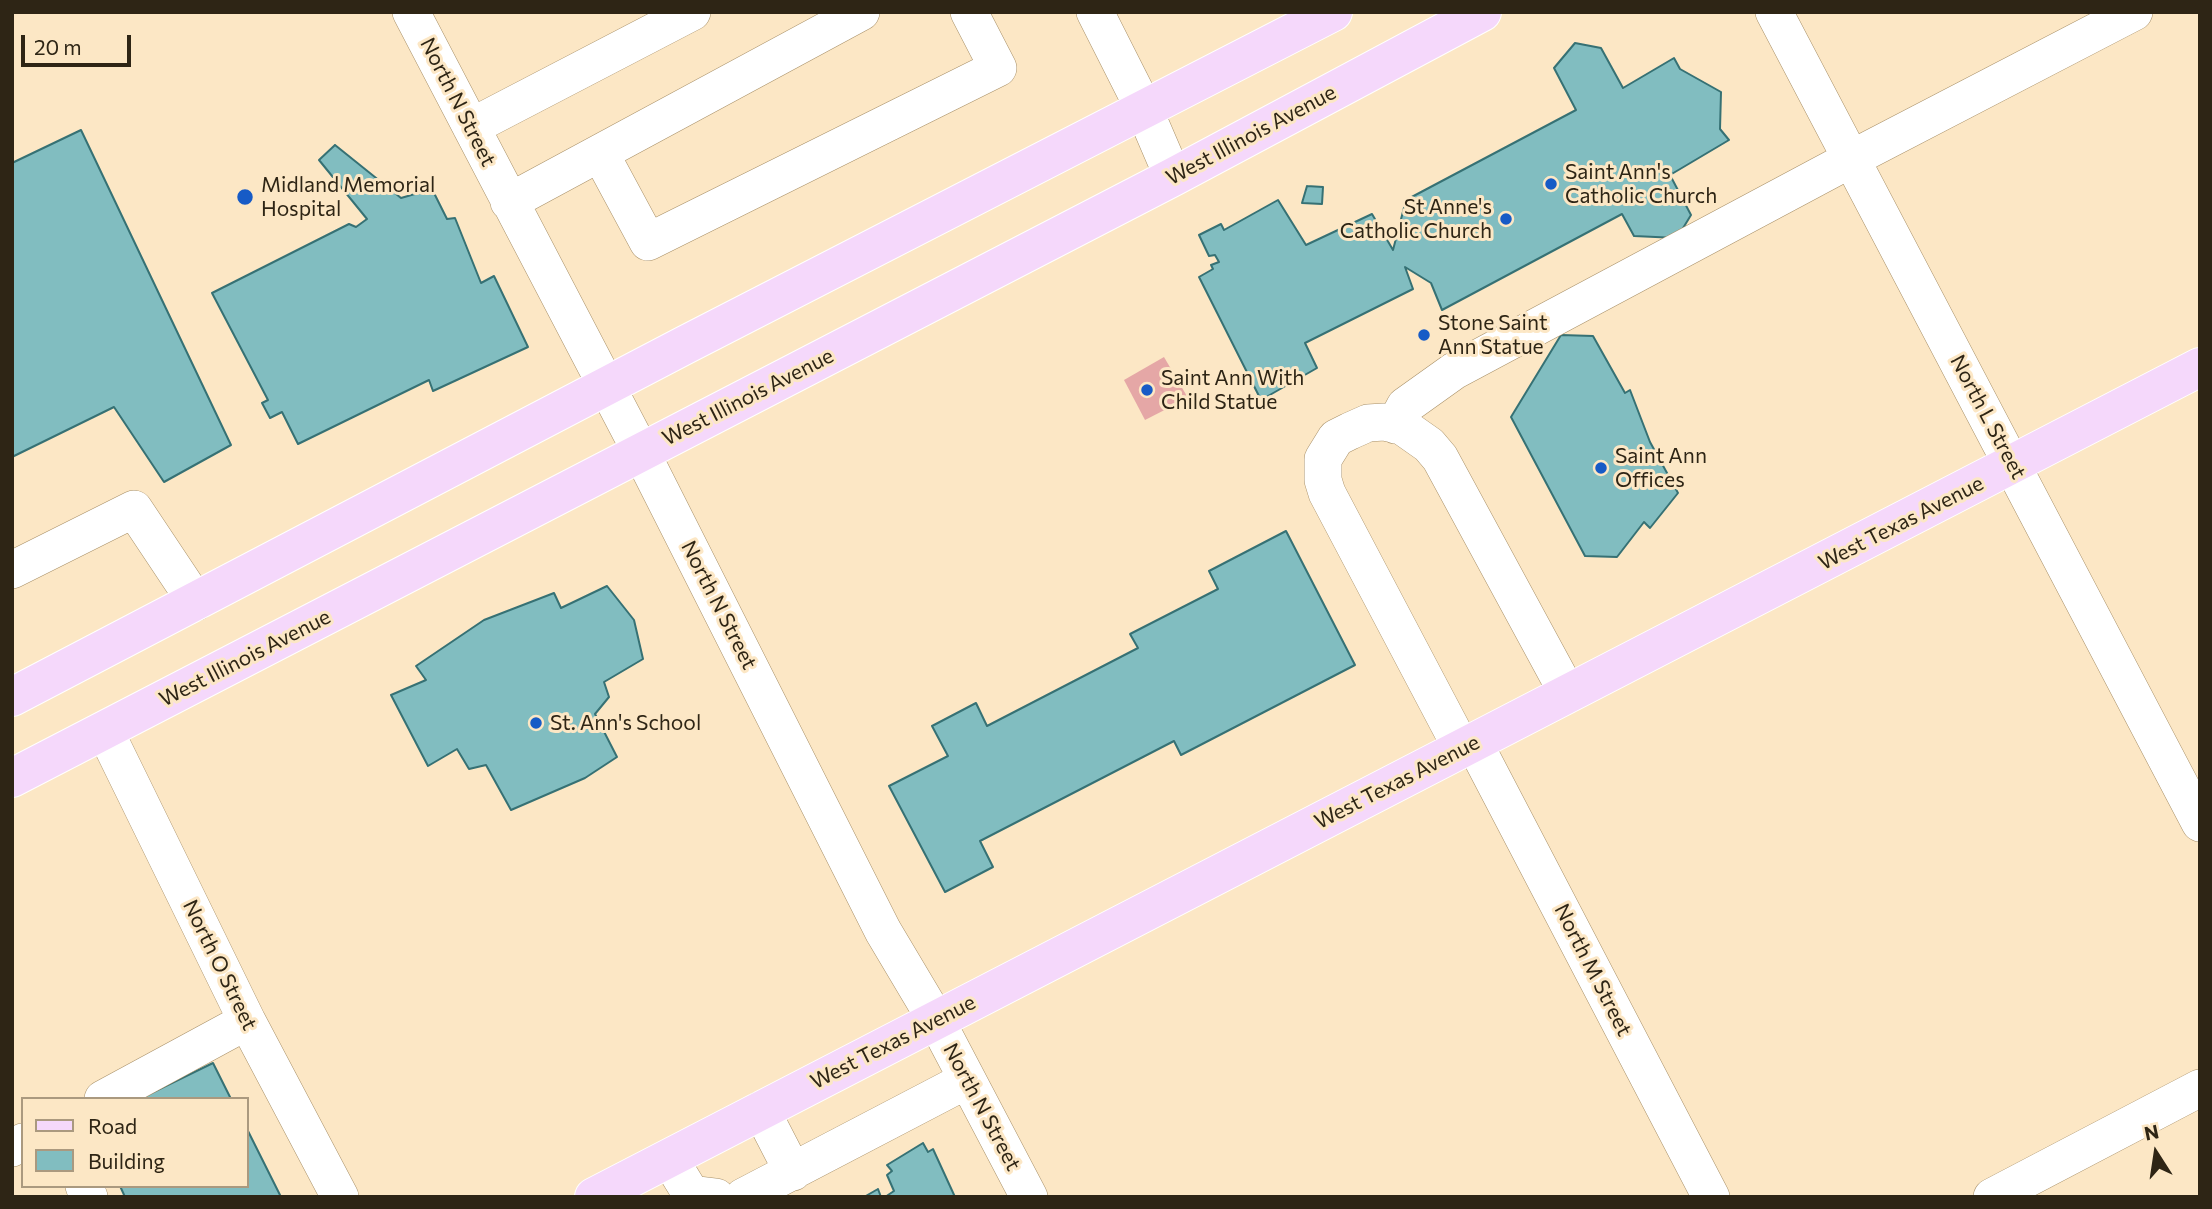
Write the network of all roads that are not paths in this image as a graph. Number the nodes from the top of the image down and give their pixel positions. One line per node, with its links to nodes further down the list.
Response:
1 (411, 12): 11 (street, North N Street)
2 (692, 12): 11 (street)
3 (861, 12): 12 (street)
4 (969, 12): 12 (street)
5 (1095, 12): 10 (street)
6 (1332, 12): 10 (main road)
7 (1482, 12): 14 (main road, West Illinois Avenue)
8 (1773, 12): 13 (street, North L Street)
9 (2134, 12): 13 (street)
10 (1143, 107): 14 (street); 17 (main road)
11 (471, 127): 15 (street, North N Street)
12 (600, 153): 15 (street)
13 (1851, 159): 18 (street); 20 (street, North L Street)
14 (1172, 177): 19 (main road, West Illinois Avenue)
15 (509, 201): 17 (street, North N Street)
16 (2200, 367): 20 (main road, West Texas Avenue)
17 (605, 387): 19 (street, North N Street); 22 (main road)
18 (1395, 425): 23 (street); 26 (street, North M Street)
19 (641, 452): 25 (main road, West Illinois Avenue); 29 (street, North N Street)
20 (2013, 466): 23 (main road, West Texas Avenue); 28 (street, North L Street)
21 (12, 570): 22 (street)
22 (196, 602): 24 (main road)
23 (1568, 694): 26 (main road, West Texas Avenue)
24 (12, 697)
25 (105, 731): 27 (main road, West Illinois Avenue); 30 (street, North O Street)
26 (1468, 746): 29 (main road, West Texas Avenue); 42 (street, North M Street)
27 (12, 778)
28 (2200, 824)
29 (936, 1020): 31 (street, North N Street); 34 (main road, West Texas Avenue)
30 (247, 1021): 33 (street); 37 (street, North O Street)
31 (967, 1080): 36 (street); 41 (street, North N Street)
32 (2200, 1088): 43 (street)
33 (107, 1097)
34 (761, 1110): 35 (main road, West Texas Avenue); 36 (street)
35 (669, 1158): 38 (main road, West Texas Avenue); 39 (street)
36 (793, 1172): 40 (street)
37 (340, 1197)
38 (594, 1197)
39 (716, 1197)
40 (743, 1197)
41 (1029, 1197)
42 (1711, 1197)
43 (1992, 1197)

